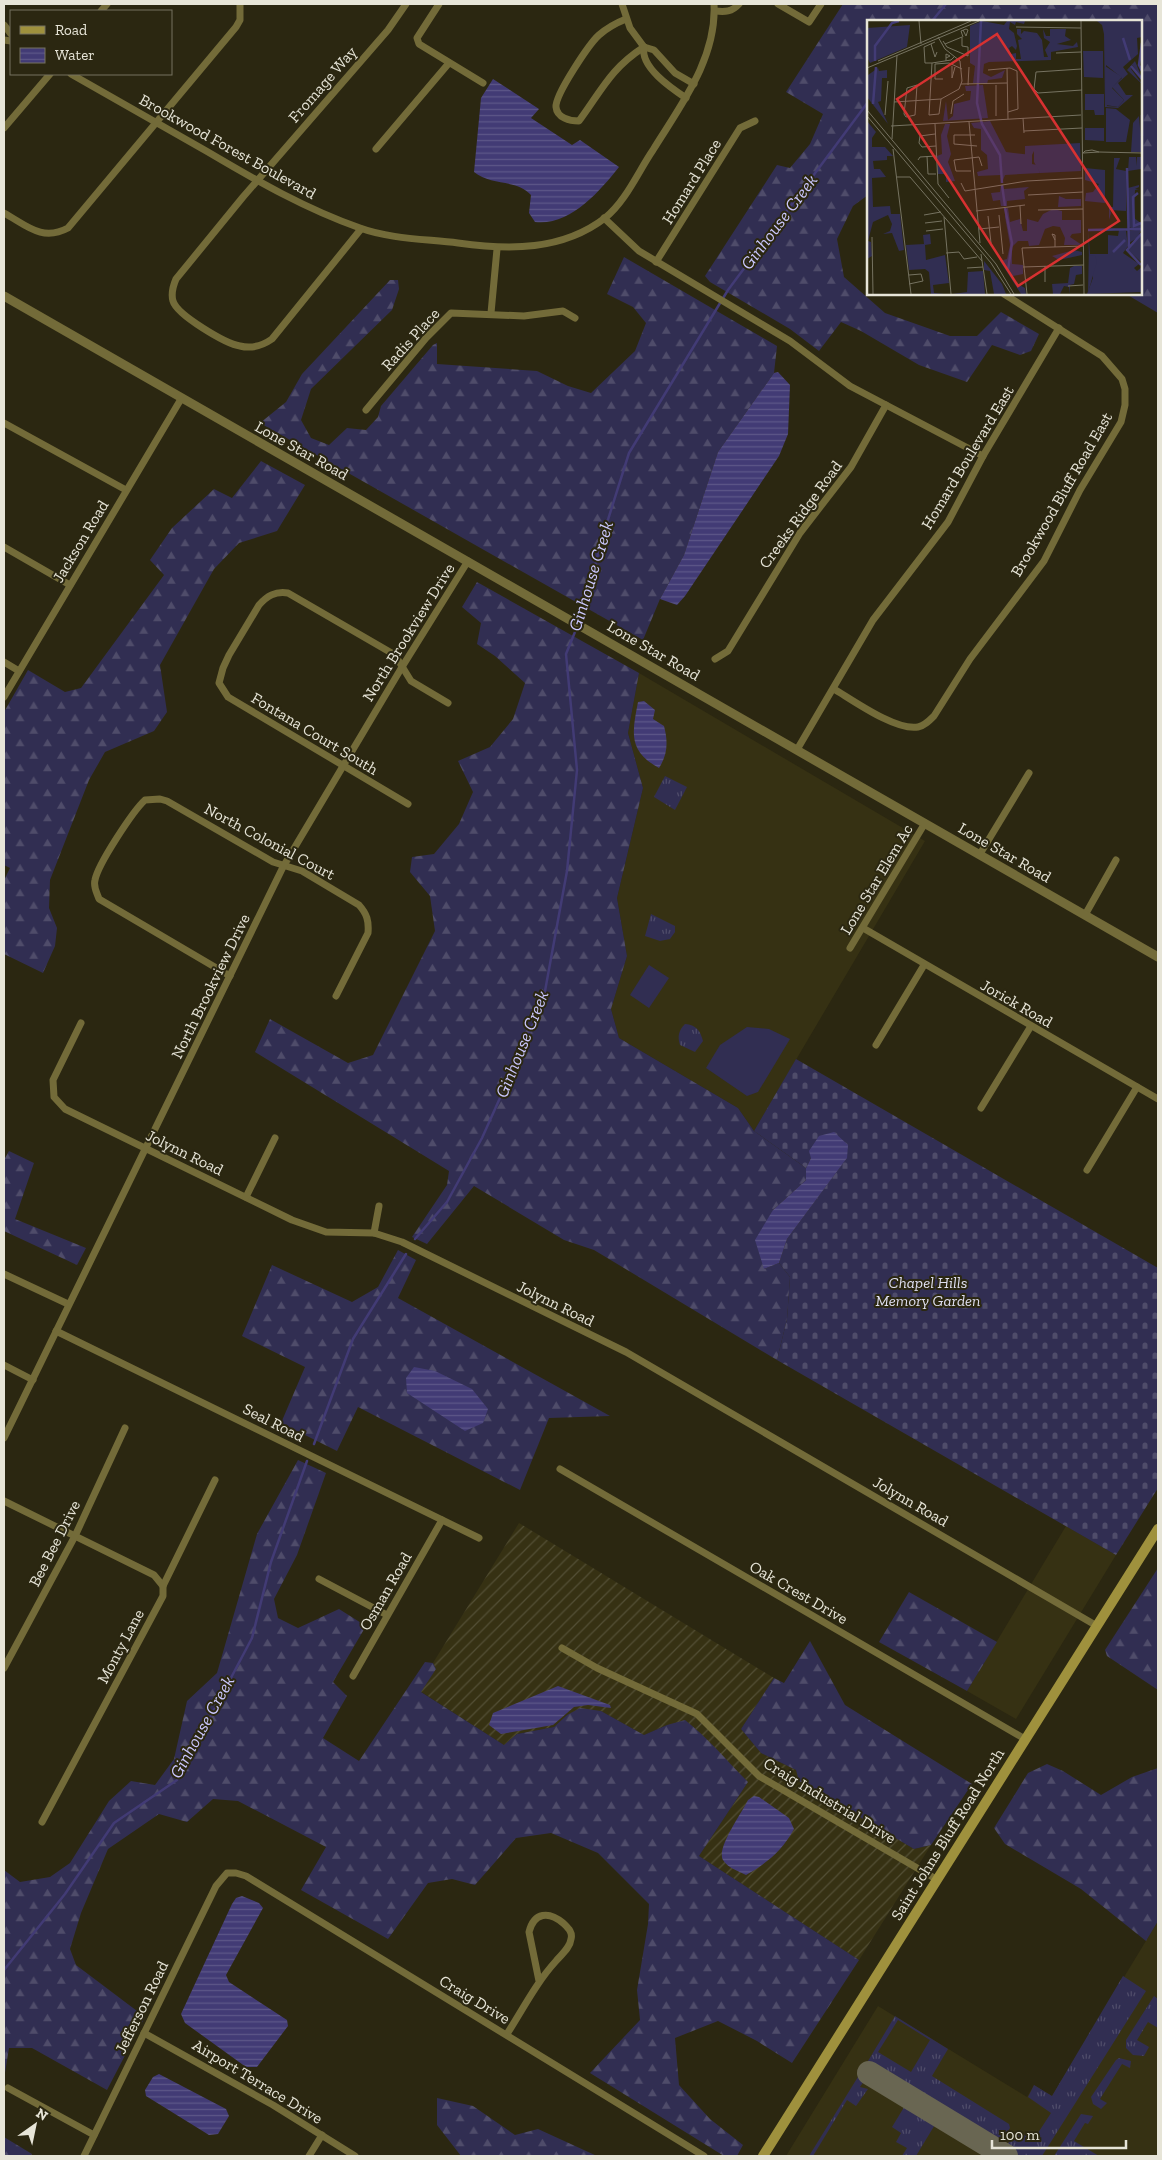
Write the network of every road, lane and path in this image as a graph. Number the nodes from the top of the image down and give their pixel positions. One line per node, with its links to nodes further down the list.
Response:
1 (240, 4): 20 (street)
2 (406, 4): 23 (street, Fromage Way)
3 (438, 4): 11 (street)
4 (622, 4): 9 (street)
5 (739, 4): 8 (street)
6 (778, 4): 7 (street)
7 (822, 4)
8 (714, 7): 17 (street, Brookwood Forest Boulevard)
9 (626, 20): 10 (street); 10 (street)
10 (644, 47): 12 (street); 13 (street)
11 (449, 63): 16 (street); 22 (street)
12 (666, 64): 13 (street); 17 (street)
13 (656, 73): 18 (street)
14 (49, 75): 21 (street)
15 (73, 75): 20 (street, Brookwood Forest Boulevard)
16 (482, 83)
17 (694, 84): 18 (street, Brookwood Forest Boulevard)
18 (686, 98): 25 (street, Brookwood Forest Boulevard)
19 (755, 121): 28 (street, Homard Place)
20 (156, 122): 23 (street, Brookwood Forest Boulevard); 24 (street)
21 (4, 128)
22 (376, 149)
23 (257, 181): 26 (street, Brookwood Forest Boulevard); 26 (street, Fromage Way)
24 (4, 213)
25 (604, 218): 27 (street, Brookwood Forest Boulevard); 28 (street)
26 (362, 229): 27 (street, Brookwood Forest Boulevard)
27 (498, 249): 31 (street)
28 (656, 262): 35 (street)
29 (1006, 295): 33 (street)
30 (4, 296): 34 (street, Lone Star Road)
31 (491, 313): 32 (street, Radis Place); 36 (street, Radis Place)
32 (575, 318)
33 (1059, 328): 38 (street, Homard Boulevard East); 47 (street, Brookwood Bluff Road East)
34 (181, 399): 39 (street, Jackson Road); 41 (street, Lone Star Road)
35 (886, 405): 38 (street); 43 (street, Creeks Ridge Road)
36 (366, 410)
37 (4, 423): 39 (street)
38 (983, 456): 47 (street, Homard Boulevard East)
39 (126, 490): 42 (street, Jackson Road)
40 (4, 547): 42 (street)
41 (468, 560): 45 (street, North Brookview Drive); 50 (street, Lone Star Road)
42 (70, 585): 46 (street, Jackson Road)
43 (715, 658)
44 (4, 662): 46 (street)
45 (402, 666): 49 (street); 51 (street, North Brookview Drive); 51 (street, Fontana Court South)
46 (19, 671): 48 (street, Jackson Road)
47 (834, 689): 50 (street, Homard Boulevard East)
48 (4, 697)
49 (448, 703)
50 (798, 748): 54 (street, Lone Star Road)
51 (344, 765): 53 (street, Fontana Court South); 57 (street, North Brookview Drive)
52 (1030, 773): 55 (street)
53 (408, 804)
54 (925, 824): 55 (street, Lone Star Road); 59 (street, Lone Star Elem Ac)
55 (980, 854): 58 (street, Lone Star Road)
56 (1116, 860): 58 (street)
57 (284, 866): 63 (street, North Brookview Drive); 63 (street, North Colonial Court); 64 (street, North Colonial Court)
58 (1085, 915): 61 (street, Lone Star Road)
59 (863, 928): 60 (street, Lone Star Elem Ac); 62 (street, Jorick Road)
60 (850, 948)
61 (1158, 957)
62 (924, 966): 66 (street, Jorick Road); 67 (street)
63 (230, 976): 72 (street, North Brookview Drive)
64 (336, 996)
65 (81, 1023): 72 (street, Jolynn Road)
66 (1031, 1026): 68 (street, Jorick Road); 70 (street)
67 (876, 1045)
68 (1137, 1087): 69 (street, Jorick Road); 73 (street)
69 (1158, 1099)
70 (981, 1108)
71 (275, 1138): 74 (street)
72 (147, 1148): 74 (street, Jolynn Road); 78 (street, North Brookview Drive)
73 (1087, 1170)
74 (246, 1197): 76 (street, Jolynn Road)
75 (379, 1206): 76 (street)
76 (374, 1233): 94 (street, Jolynn Road)
77 (4, 1274): 78 (street)
78 (68, 1304): 79 (street, North Brookview Drive)
79 (56, 1331): 81 (street, North Brookview Drive); 87 (street, Seal Road)
80 (4, 1365): 81 (street)
81 (33, 1380): 83 (street, North Brookview Drive)
82 (124, 1428): 89 (street, Bee Bee Drive)
83 (4, 1438)
84 (560, 1469): 98 (street, Oak Crest Drive)
85 (215, 1480): 92 (street, Monty Lane)
86 (4, 1501): 89 (street)
87 (442, 1520): 90 (street, Seal Road); 93 (street, Osman Road)
88 (1158, 1529): 94 (main road, Saint Johns Bluff Road North)
89 (75, 1536): 92 (street); 96 (street, Bee Bee Drive)
90 (479, 1538)
91 (319, 1579): 93 (street)
92 (163, 1586): 99 (street, Monty Lane)
93 (387, 1614): 97 (street, Osman Road)
94 (1096, 1626): 98 (main road, Saint Johns Bluff Road North)
95 (562, 1648): 101 (street, Craig Industrial Drive)
96 (4, 1668)
97 (353, 1676)
98 (1025, 1739): 101 (main road, Saint Johns Bluff Road North)
99 (42, 1822)
100 (228, 1874): 103 (street, Jefferson Road); 104 (street, Craig Drive)
101 (936, 1879): 112 (main road, Saint Johns Bluff Road North)
102 (539, 1981): 102 (street); 104 (street)
103 (144, 2033): 106 (street, Jefferson Road); 107 (street, Airport Terrace Drive)
104 (507, 2034): 111 (street, Craig Drive)
105 (8, 2088): 106 (street)
106 (94, 2135): 108 (street, Jefferson Road)
107 (322, 2135): 109 (street); 110 (street, Airport Terrace Drive)
108 (84, 2156)
109 (309, 2156)
110 (356, 2156)
111 (704, 2156)
112 (763, 2156)

